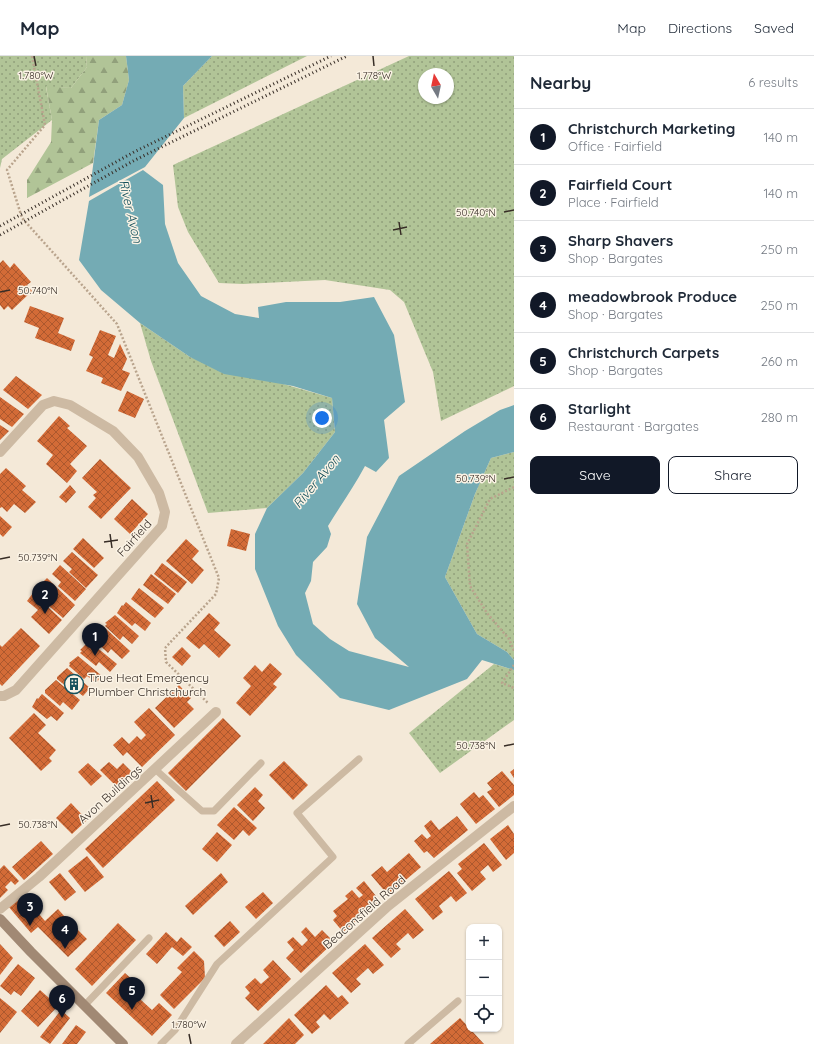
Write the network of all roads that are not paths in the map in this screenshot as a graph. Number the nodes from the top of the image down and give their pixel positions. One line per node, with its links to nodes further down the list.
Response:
1 (0, 452): 2 (street, Fairfield)
2 (0, 696)
3 (216, 712): 6 (street, Avon Buildings)
4 (359, 759): 14 (lane)
5 (261, 763): 6 (lane)
6 (156, 770): 8 (street, Avon Buildings)
7 (514, 806): 15 (street, Beaconsfield Road)
8 (0, 909)
9 (0, 919): 12 (main road)
10 (149, 938): 12 (lane)
11 (458, 1001): 16 (lane)
12 (84, 1006): 13 (main road)
13 (124, 1044)
14 (161, 1044)
15 (236, 1044)
16 (408, 1044)

